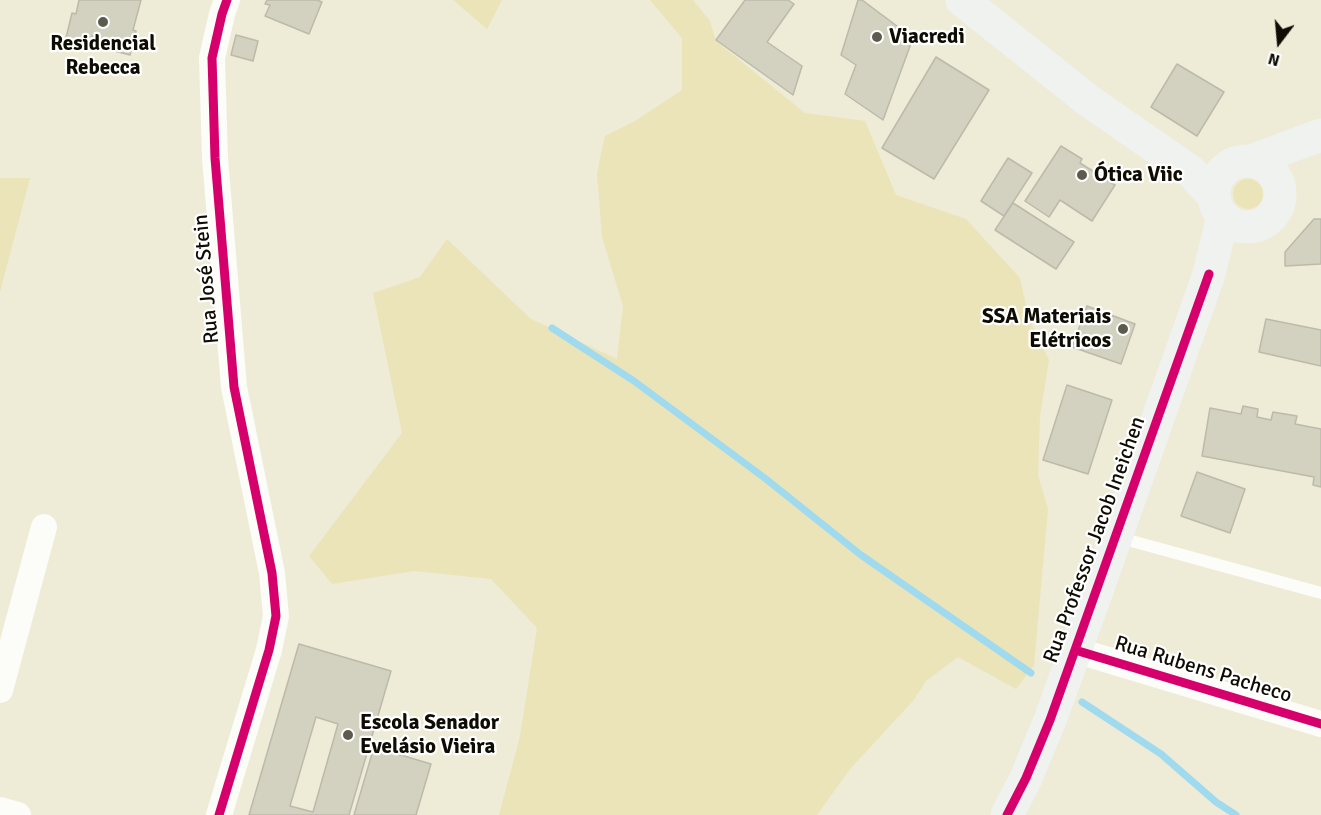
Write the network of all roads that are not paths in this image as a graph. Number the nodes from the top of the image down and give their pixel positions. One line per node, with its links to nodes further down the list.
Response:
1 (227, 0): 16 (street, Rua José Stein)
2 (962, 0): 4 (main road)
3 (1321, 137): 5 (main road); 6 (main road)
4 (1142, 139): 5 (main road); 7 (main road)
5 (1243, 162): 6 (main road); 7 (main road)
6 (1280, 183): 7 (main road)
7 (1229, 213): 9 (main road, Rua Professor Jacob Ineichen)
8 (44, 527): 12 (street)
9 (1116, 537): 10 (lane); 11 (main road, Rua Professor Jacob Ineichen)
10 (1321, 593)
11 (1075, 650): 13 (street, Rua Rubens Pacheco); 17 (main road, Rua Professor Jacob Ineichen)
12 (0, 690)
13 (1321, 724)
14 (0, 810): 15 (street)
15 (18, 815)
16 (219, 815)
17 (1007, 815)

